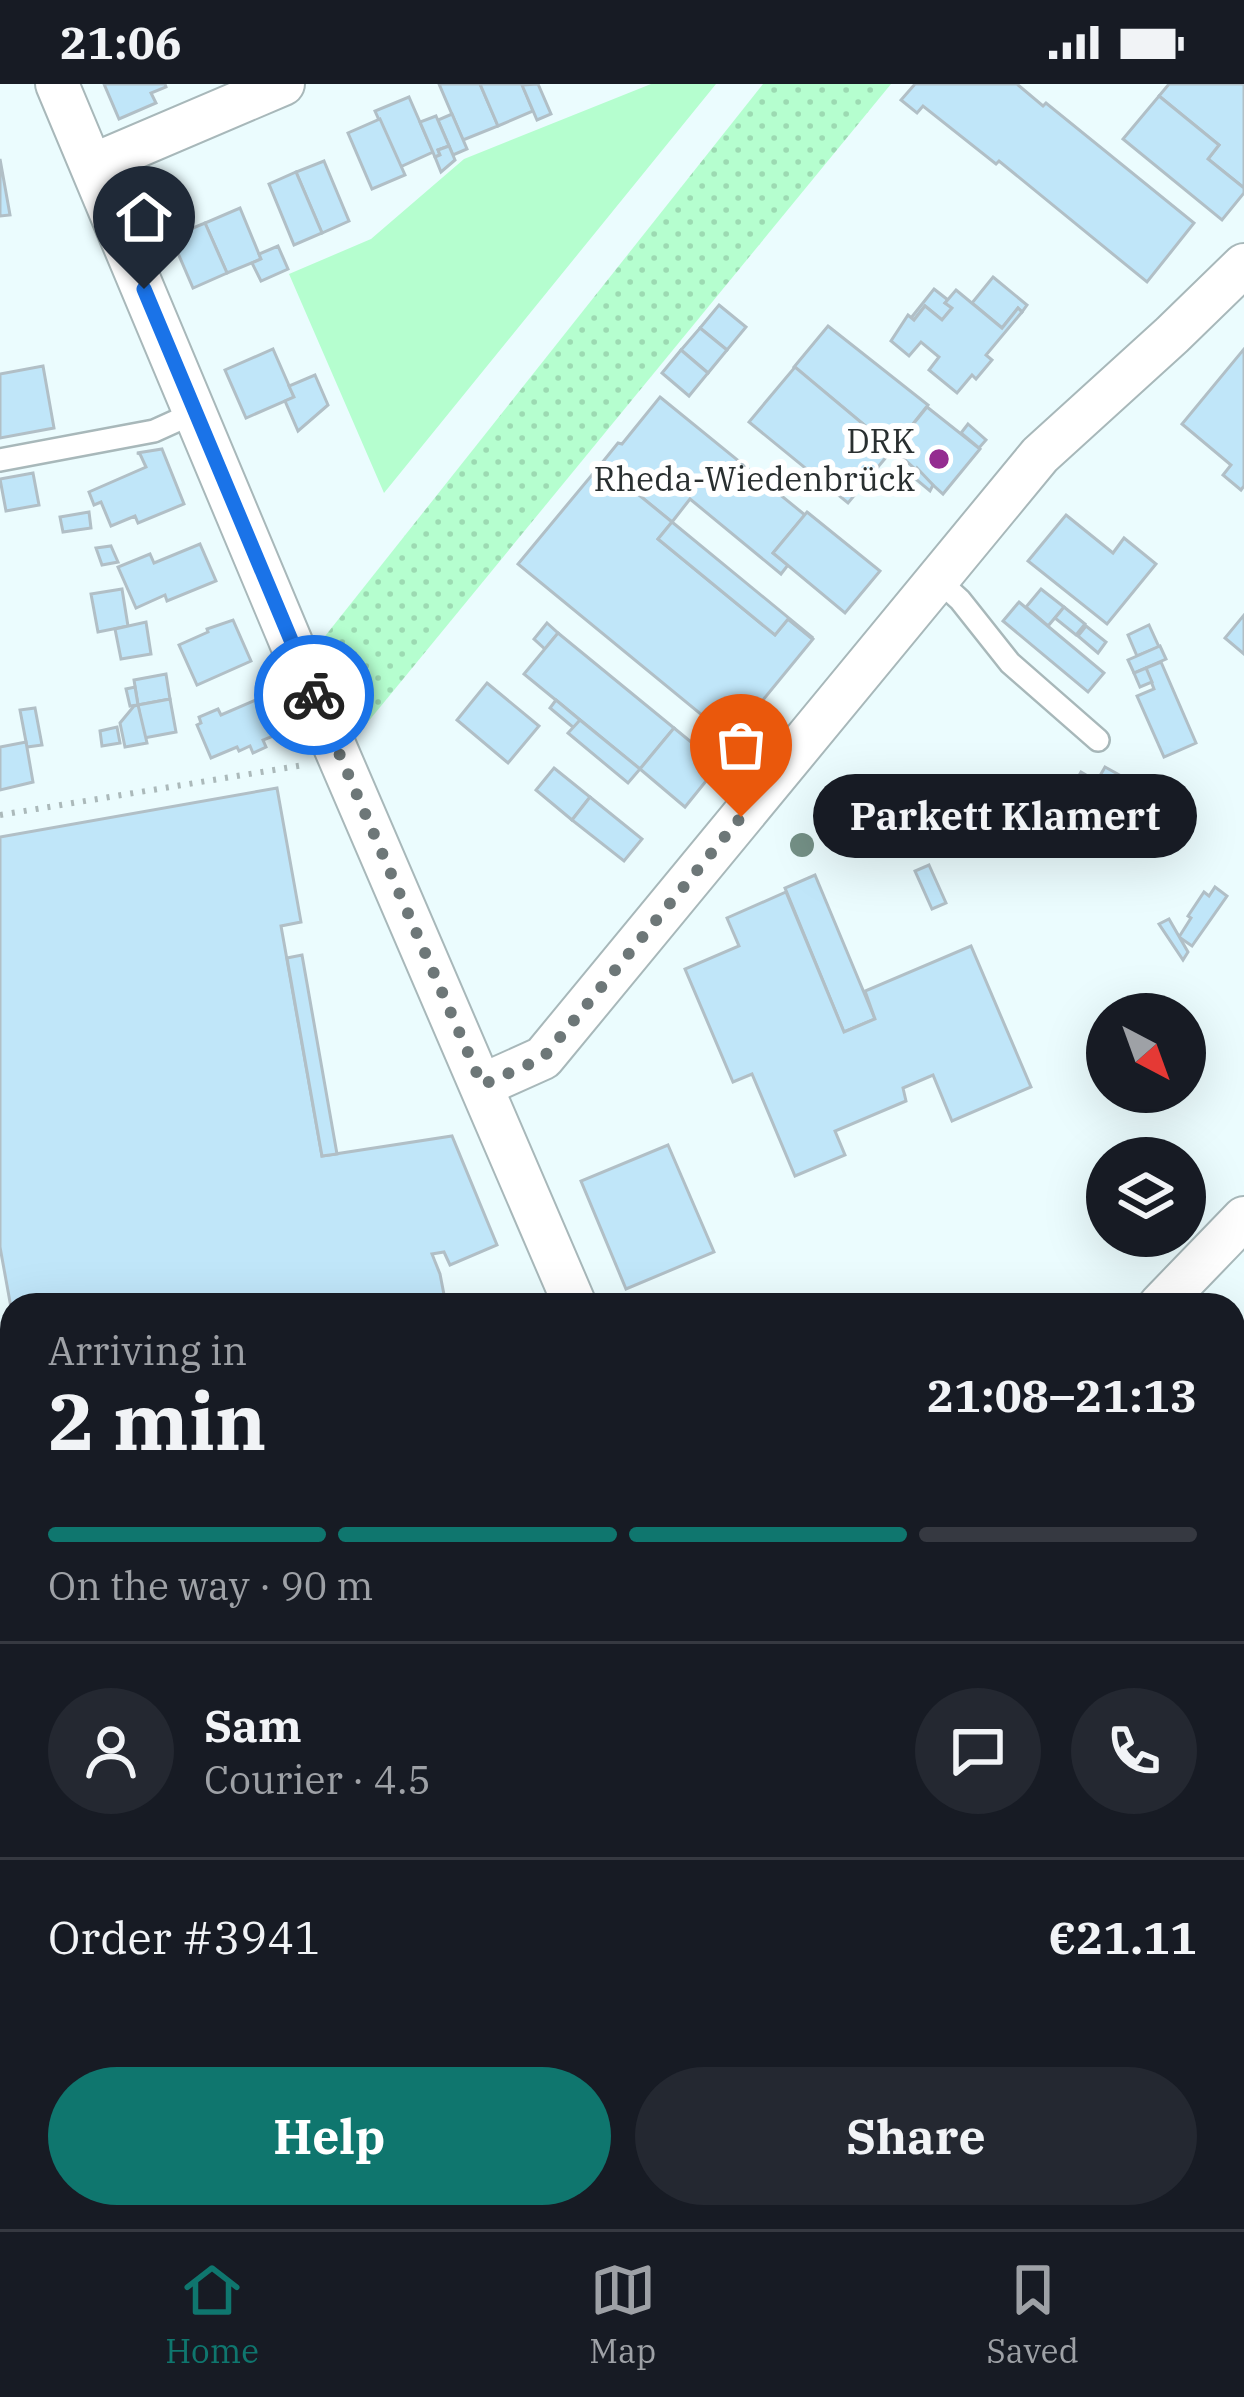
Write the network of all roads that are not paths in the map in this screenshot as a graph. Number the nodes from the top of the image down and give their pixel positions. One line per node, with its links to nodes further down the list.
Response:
1 (57, 84): 3 (street)
2 (283, 84): 3 (street)
3 (93, 165): 5 (street)
4 (1244, 265): 7 (street)
5 (196, 412): 6 (lane); 9 (street)
6 (0, 460)
7 (936, 578): 8 (lane); 9 (street)
8 (1098, 740)
9 (482, 1085): 11 (street)
10 (1244, 1218): 12 (street)
11 (570, 1293)
12 (1172, 1293)

